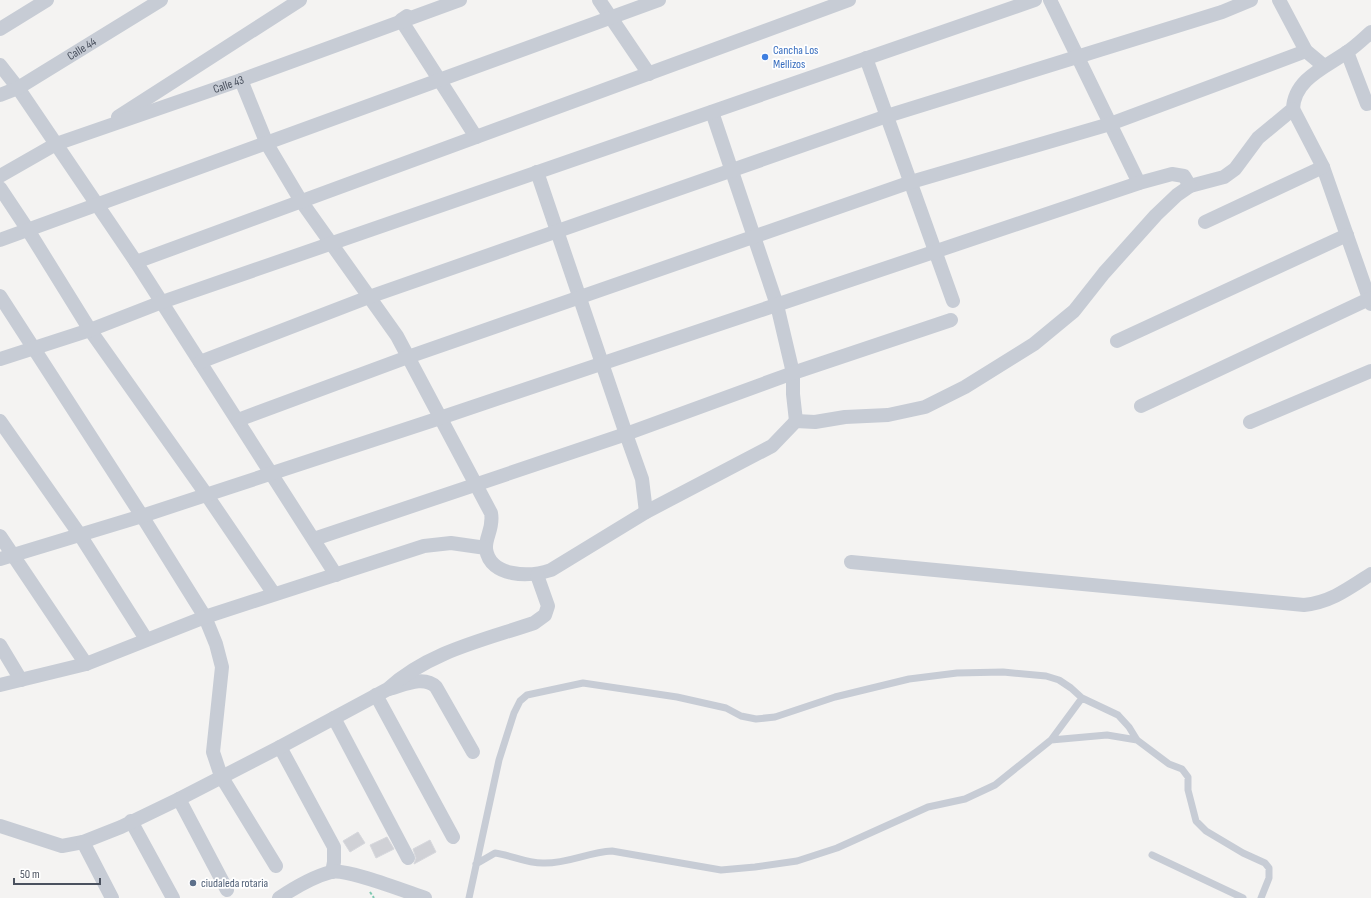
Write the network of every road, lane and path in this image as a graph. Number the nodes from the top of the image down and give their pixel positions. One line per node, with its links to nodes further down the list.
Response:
1 (47, 0): 16 (street)
2 (161, 0): 27 (street, Calle 44)
3 (300, 0): 34 (street)
4 (431, 0): 15 (street)
5 (460, 0): 15 (street, Calle 43)
6 (599, 0): 14 (street)
7 (659, 0): 14 (street)
8 (849, 0): 13 (street)
9 (1035, 0): 21 (street)
10 (1050, 0): 20 (street)
11 (1251, 0): 20 (street)
12 (1279, 0): 18 (street)
13 (814, 6): 24 (street)
14 (611, 18): 24 (street); 26 (street)
15 (401, 20): 25 (street, Calle 43); 26 (street)
16 (0, 29)
17 (1371, 32): 19 (street)
18 (1306, 51): 23 (street); 33 (street)
19 (1347, 52): 23 (street); 29 (street)
20 (1078, 57): 32 (street); 33 (street)
21 (866, 58): 31 (street); 32 (street)
22 (0, 65): 27 (street)
23 (1324, 66): 30 (street)
24 (649, 74): 35 (street)
25 (242, 80): 34 (street, Calle 43); 37 (street)
26 (439, 80): 35 (street); 37 (street)
27 (18, 88): 28 (street, Calle 44); 36 (street)
28 (0, 95)
29 (1367, 104)
30 (1293, 109): 38 (street); 44 (street)
31 (712, 112): 39 (street); 40 (street)
32 (887, 116): 39 (street); 42 (street)
33 (1110, 124): 42 (street); 43 (street)
34 (99, 129): 36 (street, Calle 43)
35 (476, 137): 46 (street)
36 (56, 144): 41 (street, Calle 43); 47 (street)
37 (267, 144): 46 (street); 47 (street)
38 (1324, 167): 48 (street); 51 (street)
39 (731, 170): 50 (street); 52 (street)
40 (537, 172): 50 (street); 54 (street)
41 (0, 176)
42 (911, 182): 52 (street); 55 (street)
43 (1139, 183): 44 (street); 55 (street)
44 (1190, 186): 78 (street)
45 (0, 188): 49 (street)
46 (301, 201): 54 (street); 56 (street)
47 (97, 205): 49 (street); 56 (street)
48 (1205, 222)
49 (28, 230): 53 (street); 65 (street)
50 (557, 231): 58 (street); 59 (street)
51 (1347, 235): 60 (street); 66 (street)
52 (754, 237): 59 (street); 63 (street)
53 (0, 240)
54 (331, 244): 58 (street); 62 (street)
55 (936, 251): 61 (street); 63 (street)
56 (136, 262): 62 (street)
57 (0, 296): 67 (street)
58 (369, 297): 68 (street); 70 (street)
59 (580, 297): 68 (street); 71 (street)
60 (1370, 300): 74 (street)
61 (953, 301)
62 (162, 302): 65 (street); 70 (street)
63 (777, 305): 71 (street); 73 (street)
64 (951, 320): 73 (street)
65 (90, 330): 67 (street); 83 (street)
66 (1117, 341)
67 (35, 349): 69 (street); 85 (street)
68 (408, 357): 75 (street); 76 (street)
69 (0, 359)
70 (200, 362): 76 (street)
71 (602, 364): 75 (street); 80 (street)
72 (1371, 371): 79 (street)
73 (793, 373): 78 (street); 80 (street)
74 (1141, 406)
75 (440, 418): 81 (street); 82 (street)
76 (238, 420): 81 (street)
77 (0, 421): 86 (street)
78 (796, 421): 84 (street)
79 (1250, 422)
80 (626, 434): 82 (street); 84 (street)
81 (271, 473): 83 (street); 88 (street)
82 (476, 484): 88 (street); 89 (street)
83 (206, 494): 85 (street); 95 (street)
84 (646, 512): 94 (street)
85 (142, 516): 86 (street); 96 (street)
86 (80, 535): 90 (street); 97 (street)
87 (0, 536): 90 (street)
88 (314, 539): 92 (street)
89 (486, 548): 92 (street); 94 (street)
90 (7, 558): 99 (street)
91 (851, 562): 93 (street)
92 (336, 574): 95 (street)
93 (1371, 574)
94 (538, 575): 102 (street)
95 (274, 594): 96 (street)
96 (205, 617): 97 (street); 109 (street)
97 (146, 639): 99 (street)
98 (0, 645): 100 (street)
99 (86, 664): 100 (street)
100 (20, 680): 101 (street)
101 (0, 685)
102 (382, 692): 104 (street); 108 (street); 113 (street)
103 (1082, 698): 105 (lane); 106 (lane); 117 (lane)
104 (334, 718): 107 (street); 116 (street)
105 (1052, 740): 106 (lane); 117 (lane)
106 (1137, 740): 127 (lane)
107 (280, 747): 109 (street); 119 (street)
108 (473, 752)
109 (221, 776): 110 (street); 118 (street)
110 (179, 799): 111 (street); 120 (street)
111 (131, 821): 114 (street); 122 (street)
112 (0, 826): 114 (street)
113 (453, 837)
114 (82, 842): 121 (street)
115 (1152, 855): 126 (lane)
116 (408, 858)
117 (476, 864): 125 (lane)
118 (276, 866)
119 (333, 867): 123 (street); 124 (street)
120 (227, 890)
121 (112, 898)
122 (173, 898)
123 (279, 898)
124 (425, 898)
125 (469, 898)
126 (1243, 898)
127 (1261, 898)

